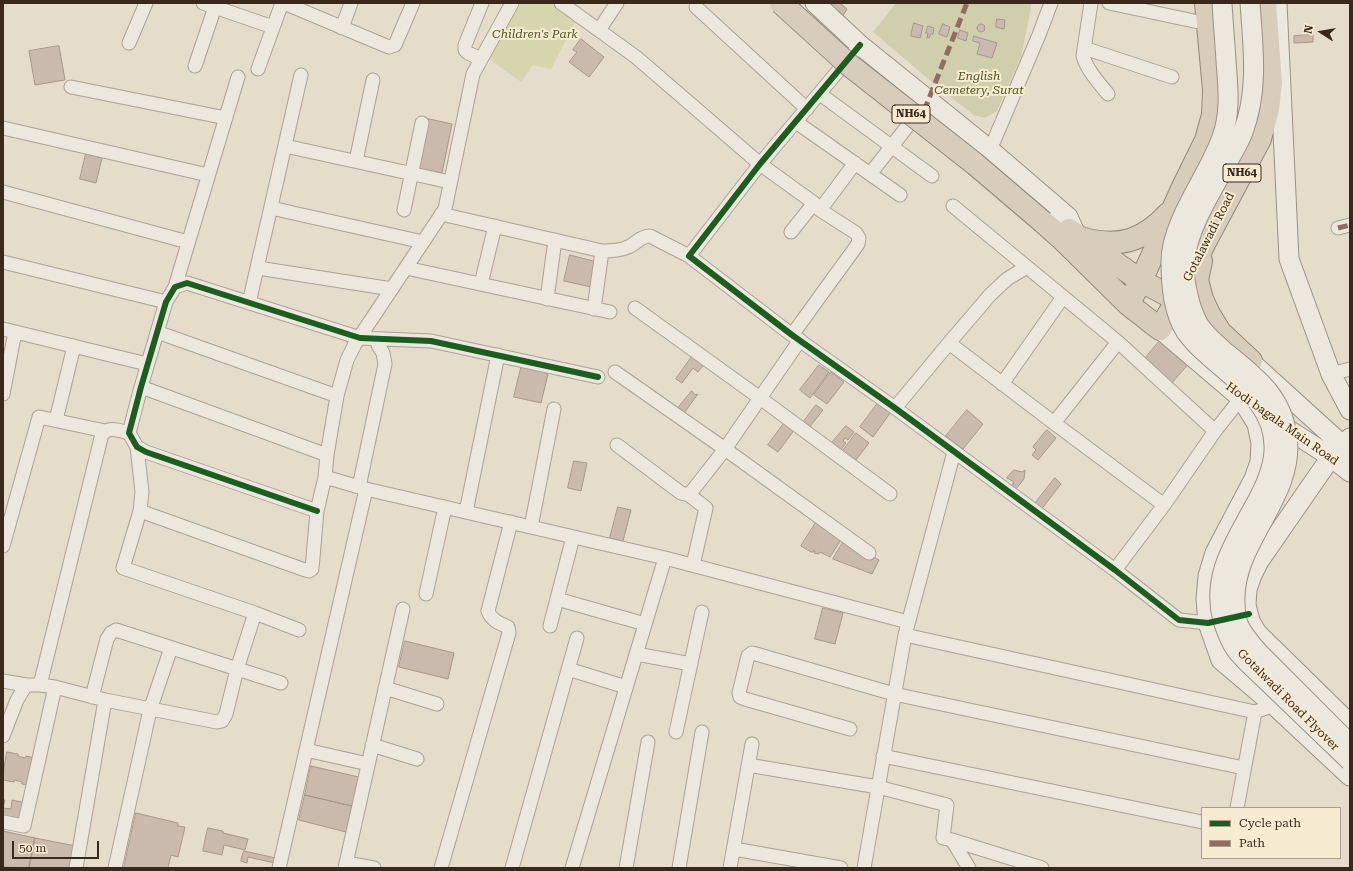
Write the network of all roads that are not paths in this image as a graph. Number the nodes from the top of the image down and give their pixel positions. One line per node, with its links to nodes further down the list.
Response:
1 (146, 3): 27 (street)
2 (283, 3): 24 (street); 25 (street)
3 (351, 3): 25 (street)
4 (413, 3): 25 (street)
5 (482, 3): 30 (street)
6 (512, 3): 30 (street)
7 (561, 3): 26 (street)
8 (617, 3): 26 (street)
9 (770, 3): 32 (main road)
10 (781, 3): 67 (highway, NH64, bridge)
11 (795, 3): 67 (highway, NH64)
12 (815, 3): 28 (main road)
13 (1051, 3): 49 (street)
14 (1091, 3): 29 (street)
15 (1109, 3): 21 (street)
16 (1222, 3): 190 (main road, Gotalwadi Road Flyover, bridge)
17 (1250, 3): 185 (main road, Gotalwadi Road Flyover, bridge)
18 (1265, 3): 72 (highway, Gotalawadi Road / NH64)
19 (1277, 3): 106 (main road)
20 (209, 5): 24 (street); 31 (street)
21 (1128, 5): 23 (street)
22 (696, 6): 41 (street)
23 (1207, 14): 58 (highway)
24 (273, 27): 33 (street)
25 (342, 28)
26 (599, 30): 52 (street)
27 (130, 43)
28 (860, 45): 32 (street); 49 (main road)
29 (1084, 48): 36 (street); 40 (street)
30 (481, 59): 57 (street)
31 (195, 66)
32 (842, 68): 39 (street); 45 (main road)
33 (258, 69)
34 (301, 75): 47 (street)
35 (238, 77): 42 (street)
36 (1172, 77)
37 (374, 80): 50 (street)
38 (71, 87): 42 (street)
39 (820, 94): 41 (street); 48 (street)
40 (1108, 94)
41 (807, 109): 43 (street)
42 (226, 118): 55 (street)
43 (796, 122): 51 (street); 52 (street)
44 (422, 123): 53 (street)
45 (910, 123): 48 (street); 67 (main road)
46 (3, 128): 55 (street)
47 (285, 146): 50 (street); 63 (street)
48 (892, 146): 54 (street); 56 (street)
49 (990, 150): 67 (main road)
50 (356, 161): 53 (street)
51 (855, 163): 54 (street); 61 (street)
52 (760, 164): 61 (street); 74 (street)
53 (413, 174): 57 (street); 64 (street)
54 (870, 174): 60 (street)
55 (208, 175): 70 (street)
56 (932, 176)
57 (450, 182): 65 (street)
58 (1182, 189): 67 (highway); 79 (highway)
59 (3, 192): 70 (street)
60 (900, 195)
61 (817, 206): 68 (street); 96 (street)
62 (953, 206): 76 (street)
63 (271, 208): 71 (street); 77 (street)
64 (404, 210)
65 (441, 214): 66 (street); 71 (street)
66 (495, 226): 69 (street); 80 (street)
67 (1059, 229): 79 (highway, NH64); 88 (highway, NH64)
68 (791, 232)
69 (555, 240): 73 (street); 84 (street)
70 (188, 242): 81 (street)
71 (423, 242): 78 (street)
72 (1205, 242): 85 (highway, Gotalawadi Road / NH64); 102 (highway)
73 (602, 251): 74 (street); 90 (street)
74 (689, 256): 96 (street)
75 (3, 262): 86 (street)
76 (1026, 267): 83 (street); 99 (street)
77 (258, 268): 82 (street); 87 (street)
78 (406, 268): 80 (street); 82 (street)
79 (1141, 281): 85 (highway, NH64); 88 (highway)
80 (481, 284): 84 (street)
81 (175, 287): 86 (street); 87 (street)
82 (392, 289): 95 (street)
83 (1063, 297): 98 (street); 108 (street)
84 (547, 299): 90 (street)
85 (1177, 300): 92 (highway, Gotalawadi Road / NH64); 102 (main road, Hodi bagala Main Road)
86 (166, 302): 94 (street)
87 (249, 303): 95 (street)
88 (1128, 304): 92 (highway, NH64)
89 (635, 308): 112 (street)
90 (594, 309): 91 (street)
91 (610, 312)
92 (1160, 329): 113 (main road, Hodi bagala Main Road)
93 (9, 330): 100 (street); 110 (street)
94 (156, 332): 103 (street); 111 (street)
95 (360, 338): 97 (street); 111 (street)
96 (796, 338): 112 (street); 114 (street)
97 (377, 339): 101 (street); 130 (street)
98 (1118, 342): 118 (street); 120 (street)
99 (949, 343): 108 (street); 114 (street)
100 (74, 346): 103 (street); 117 (street)
101 (498, 355): 107 (street); 137 (street)
102 (1251, 361): 125 (main road, Hodi bagala Main Road)
103 (147, 364): 109 (street)
104 (1350, 369): 106 (street)
105 (615, 372): 124 (street)
106 (1331, 374): 116 (main road)
107 (598, 377)
108 (1002, 384): 118 (street)
109 (141, 387): 121 (street); 127 (street)
110 (3, 394)
111 (337, 396): 127 (street)
112 (760, 398): 124 (street); 131 (street)
113 (1241, 398): 120 (street); 125 (main road, Hodi bagala Main Road); 153 (main road)
114 (895, 408): 126 (street)
115 (554, 409): 139 (street)
116 (1350, 410)
117 (56, 420): 119 (street); 141 (street)
118 (1054, 423): 133 (street)
119 (105, 431): 121 (street); 167 (street)
120 (1214, 431): 133 (street)
121 (129, 433): 123 (street)
122 (617, 445): 132 (street)
123 (137, 447): 135 (street); 136 (street)
124 (725, 448): 132 (street); 142 (street)
125 (1344, 449): 128 (main road, Hodi bagala Main Road); 151 (main road)
126 (954, 452): 145 (street); 152 (street)
127 (326, 455): 129 (street)
128 (1350, 472)
129 (325, 477): 130 (street); 136 (street)
130 (362, 488): 134 (street); 187 (street)
131 (890, 494)
132 (689, 495): 144 (street)
133 (1164, 504): 145 (street)
134 (445, 507): 137 (street); 146 (street)
135 (140, 511): 136 (street); 150 (street)
136 (317, 511)
137 (466, 512): 138 (street)
138 (512, 522): 139 (street); 206 (street)
139 (531, 527): 140 (street)
140 (573, 537): 143 (street); 147 (street)
141 (3, 546)
142 (870, 553)
143 (664, 558): 144 (street); 154 (street)
144 (693, 566): 152 (street)
145 (1115, 570): 153 (street)
146 (426, 594)
147 (557, 599): 154 (street); 155 (street)
148 (403, 608): 170 (street)
149 (702, 612): 161 (street)
150 (255, 613): 156 (street); 162 (street)
151 (1249, 614): 153 (street); 178 (main road)
152 (908, 622): 157 (street)
153 (1208, 623): 174 (main road)
154 (645, 624): 160 (street)
155 (550, 626)
156 (299, 630)
157 (905, 635): 171 (street); 176 (street)
158 (577, 638): 163 (street)
159 (171, 648): 162 (street); 172 (street); 175 (street)
160 (636, 654): 161 (street); 169 (street)
161 (691, 664): 180 (street)
162 (237, 669): 165 (street); 175 (street)
163 (568, 669): 169 (street); 207 (street)
164 (3, 681): 166 (street)
165 (281, 683)
166 (26, 685): 167 (street); 177 (street)
167 (40, 685): 168 (street)
168 (55, 687): 172 (street); 197 (street)
169 (626, 687): 208 (street)
170 (385, 688): 173 (street); 186 (street)
171 (894, 694): 179 (street); 188 (street); 193 (street)
172 (98, 699): 175 (street); 202 (street)
173 (437, 704)
174 (1274, 705): 176 (street); 194 (main road)
175 (150, 710): 203 (street)
176 (1255, 712): 193 (street)
177 (6, 716): 182 (street)
178 (1350, 724)
179 (850, 729)
180 (676, 732)
181 (702, 732): 210 (street)
182 (3, 736)
183 (648, 742): 209 (street)
184 (752, 744): 192 (street)
185 (1350, 744)
186 (372, 745): 189 (street); 191 (street)
187 (306, 750): 191 (street); 204 (street)
188 (883, 756): 195 (street); 198 (street)
189 (417, 759)
190 (1350, 761)
191 (368, 764): 201 (street)
192 (748, 765): 195 (street); 200 (street)
193 (1244, 768): 196 (street)
194 (1350, 776)
195 (878, 787): 199 (street); 213 (street)
196 (1237, 807)
197 (3, 822)
198 (1201, 822)
199 (952, 840): 214 (street); 215 (street)
200 (734, 848): 211 (street); 212 (street)
201 (345, 866): 205 (street)
202 (76, 868)
203 (115, 868)
204 (279, 868)
205 (374, 868)
206 (441, 868)
207 (512, 868)
208 (572, 868)
209 (626, 868)
210 (679, 868)
211 (730, 868)
212 (841, 868)
213 (864, 868)
214 (969, 868)
215 (1042, 868)

